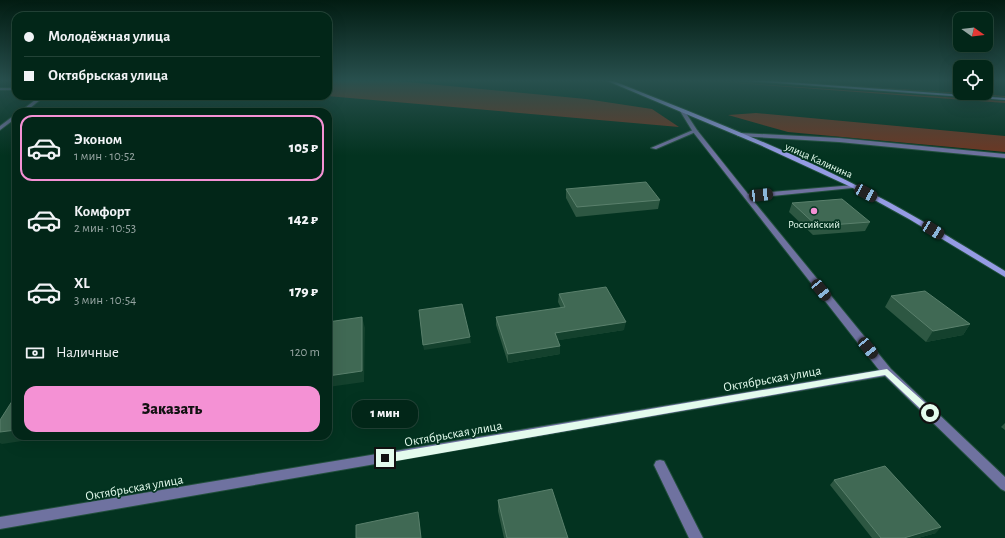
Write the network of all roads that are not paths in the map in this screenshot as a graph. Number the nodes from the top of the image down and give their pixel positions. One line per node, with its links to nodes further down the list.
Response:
1 (668, 105): 2 (street, улица Калинина)
2 (682, 111): 5 (street); 6 (street, улица Калинина)
3 (12, 119): 4 (street)
4 (0, 128)
5 (695, 131): 7 (street); 10 (street)
6 (740, 135): 8 (street); 9 (street, улица Калинина)
7 (654, 148)
8 (1005, 156)
9 (852, 186): 10 (street); 11 (street, улица Калинина)
10 (746, 196): 12 (street)
11 (1005, 275)
12 (887, 372): 14 (street); 15 (street, Октябрьская улица)
13 (660, 465): 16 (street)
14 (1005, 485)
15 (0, 523)
16 (696, 538)

